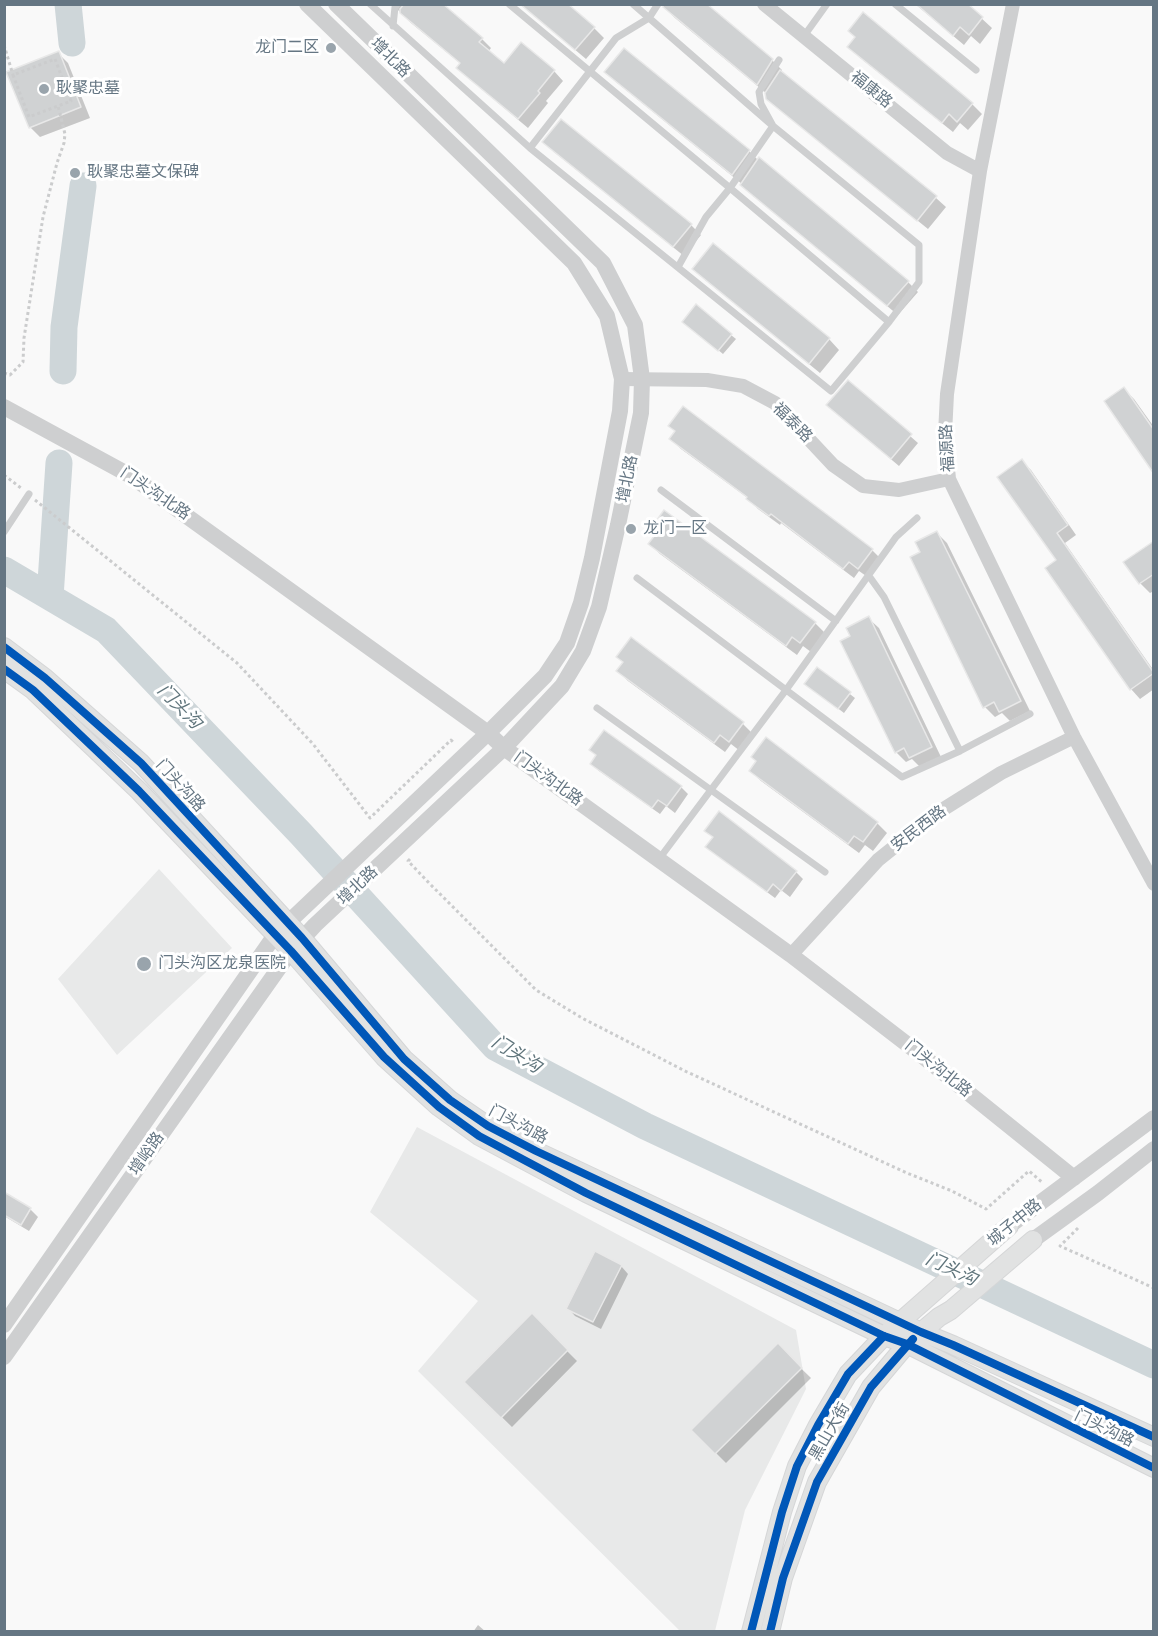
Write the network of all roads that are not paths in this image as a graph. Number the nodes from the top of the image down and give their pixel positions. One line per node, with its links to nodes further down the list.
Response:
1 (307, 4): 24 (street, 增北路)
2 (336, 4): 25 (street, 增北路)
3 (370, 4): 13 (lane)
4 (397, 4): 13 (lane)
5 (509, 4): 17 (lane)
6 (633, 4): 12 (lane)
7 (658, 4): 12 (lane)
8 (764, 4): 14 (street, 福康路)
9 (827, 4): 14 (lane)
10 (895, 4): 16 (lane)
11 (1013, 4): 20 (street, 福源路)
12 (649, 18): 17 (lane); 18 (lane)
13 (393, 26): 19 (lane)
14 (804, 36): 20 (street, 福康路)
15 (779, 60): 18 (lane)
16 (976, 70)
17 (589, 71): 19 (lane); 21 (lane)
18 (773, 126): 21 (lane); 23 (lane)
19 (530, 148): 22 (lane)
20 (980, 171): 27 (street, 福源路)
21 (730, 188): 22 (lane); 23 (lane)
22 (678, 267): 23 (lane)
23 (889, 322)
24 (621, 379): 25 (street, 福泰路); 40 (street, 增北路)
25 (642, 379): 27 (street, 福泰路); 42 (street, 增北路)
26 (4, 407): 40 (street, 门头沟北路)
27 (949, 479): 41 (street, 福源路)
28 (662, 490): 34 (lane)
29 (29, 494): 31 (lane)
30 (916, 518): 32 (lane)
31 (4, 532)
32 (869, 576): 34 (lane); 43 (lane)
33 (637, 578): 37 (lane)
34 (836, 621): 37 (lane)
35 (4, 647): 48 (main road, 门头沟路)
36 (4, 669): 48 (main road, 门头沟路)
37 (786, 690): 43 (lane); 44 (lane)
38 (597, 708): 44 (lane)
39 (1030, 714): 43 (lane)
40 (488, 733): 42 (street, 门头沟北路); 48 (street, 增北路)
41 (1074, 737): 47 (street, 福源路); 50 (street, 安民西路)
42 (504, 748): 45 (street, 门头沟北路); 49 (street, 增北路)
43 (960, 751)
44 (712, 790): 45 (lane); 46 (lane)
45 (659, 860): 50 (street, 门头沟北路)
46 (825, 872)
47 (1154, 884)
48 (281, 928): 49 (main road, 门头沟路); 57 (street, 增峪路)
49 (296, 945): 56 (main road, 门头沟路); 59 (main road, 门头沟路); 61 (street, 增峪路)
50 (791, 955): 53 (street, 门头沟北路)
51 (1154, 1118): 53 (street, 城子中路)
52 (1154, 1149): 55 (street, 城子中路)
53 (1074, 1178): 54 (street, 城子中路)
54 (1009, 1226): 56 (main road, 城子中路)
55 (1033, 1240): 58 (main road, 黑山大街)
56 (899, 1322): 58 (main road, 门头沟路); 59 (main road, 城子中路)
57 (4, 1324)
58 (921, 1332): 60 (main road, 黑山大街); 62 (main road, 门头沟路)
59 (884, 1336): 60 (main road, 门头沟路); 64 (main road, 黑山大街)
60 (907, 1344): 63 (main road, 门头沟路); 65 (main road, 黑山大街)
61 (4, 1357)
62 (1154, 1437)
63 (1154, 1468)
64 (751, 1632)
65 (770, 1632)

